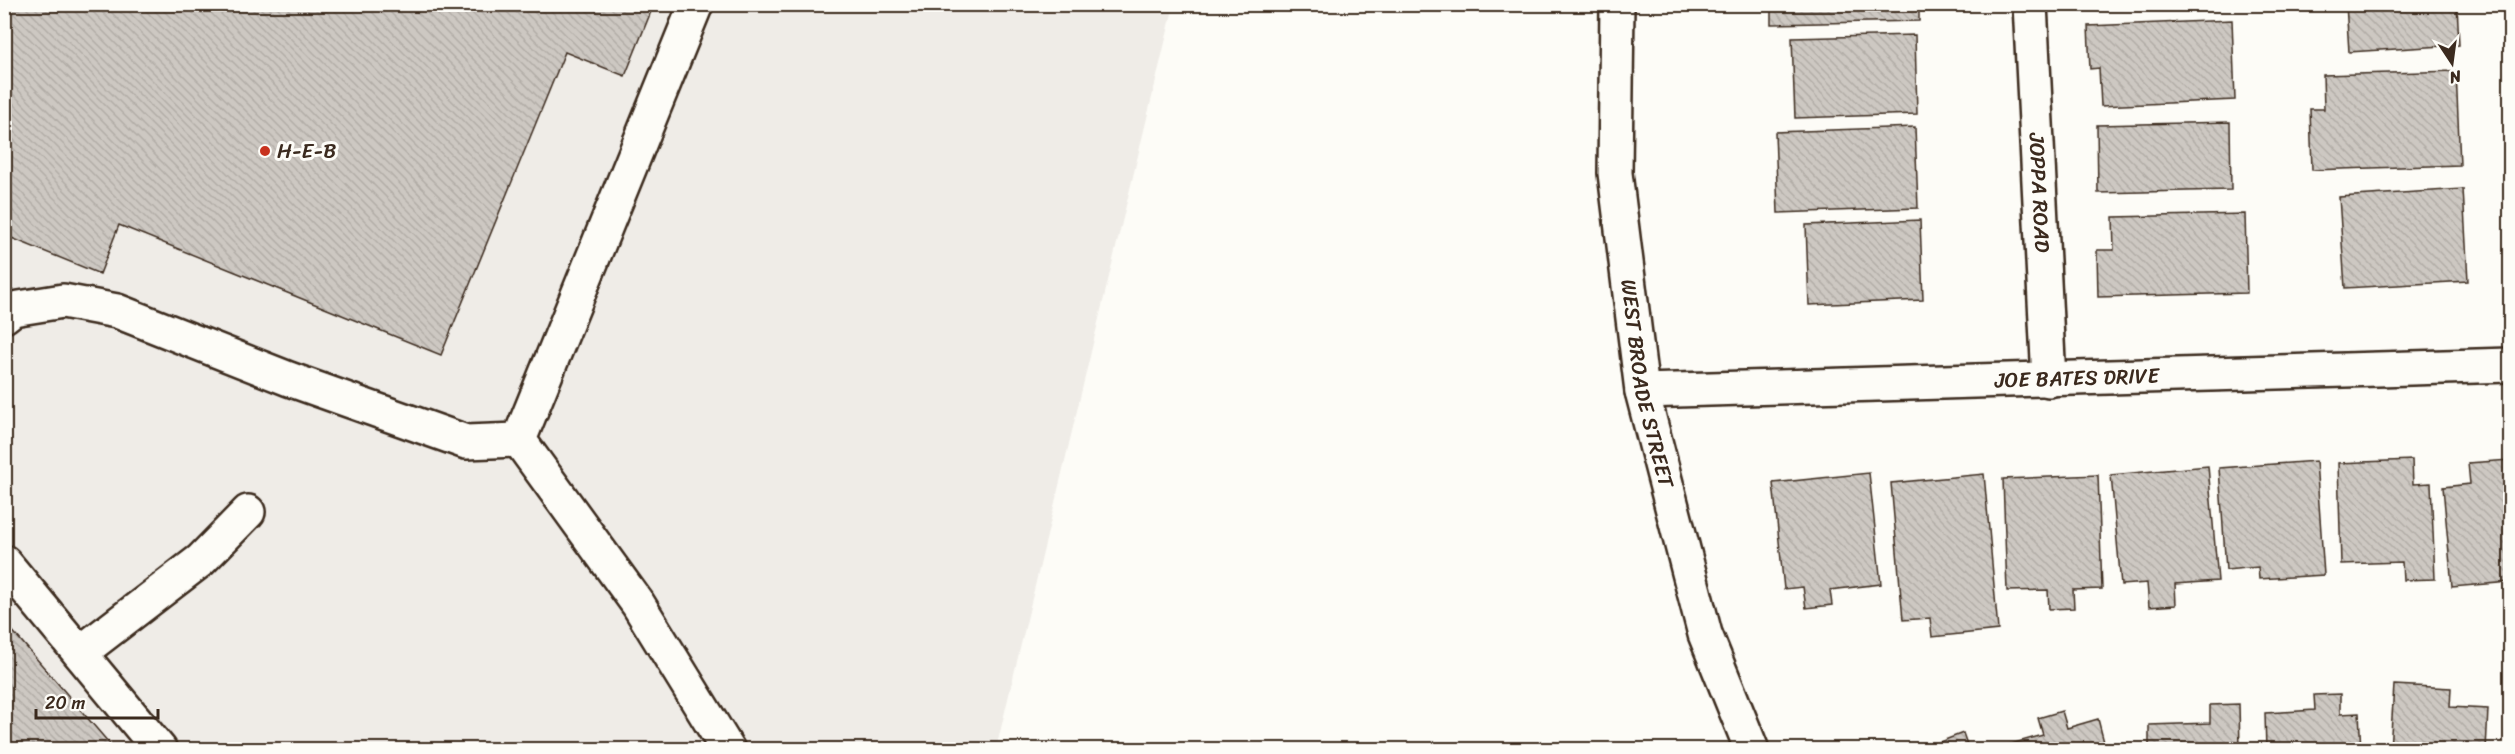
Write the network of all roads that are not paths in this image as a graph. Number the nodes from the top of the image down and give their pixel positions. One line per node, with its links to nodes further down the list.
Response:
1 (696, 4): 8 (street)
2 (1617, 4): 7 (street, WEST BROADE STREET)
3 (2030, 4): 6 (street, JOPPA ROAD)
4 (4, 316): 8 (street)
5 (2511, 365): 6 (street, JOE BATES DRIVE)
6 (2049, 380): 7 (street, JOE BATES DRIVE)
7 (1642, 391): 14 (street, WEST BROADE STREET)
8 (519, 440): 13 (street)
9 (248, 513): 11 (street)
10 (4, 562): 11 (street)
11 (80, 653): 12 (street)
12 (160, 750)
13 (728, 750)
14 (1752, 750)

